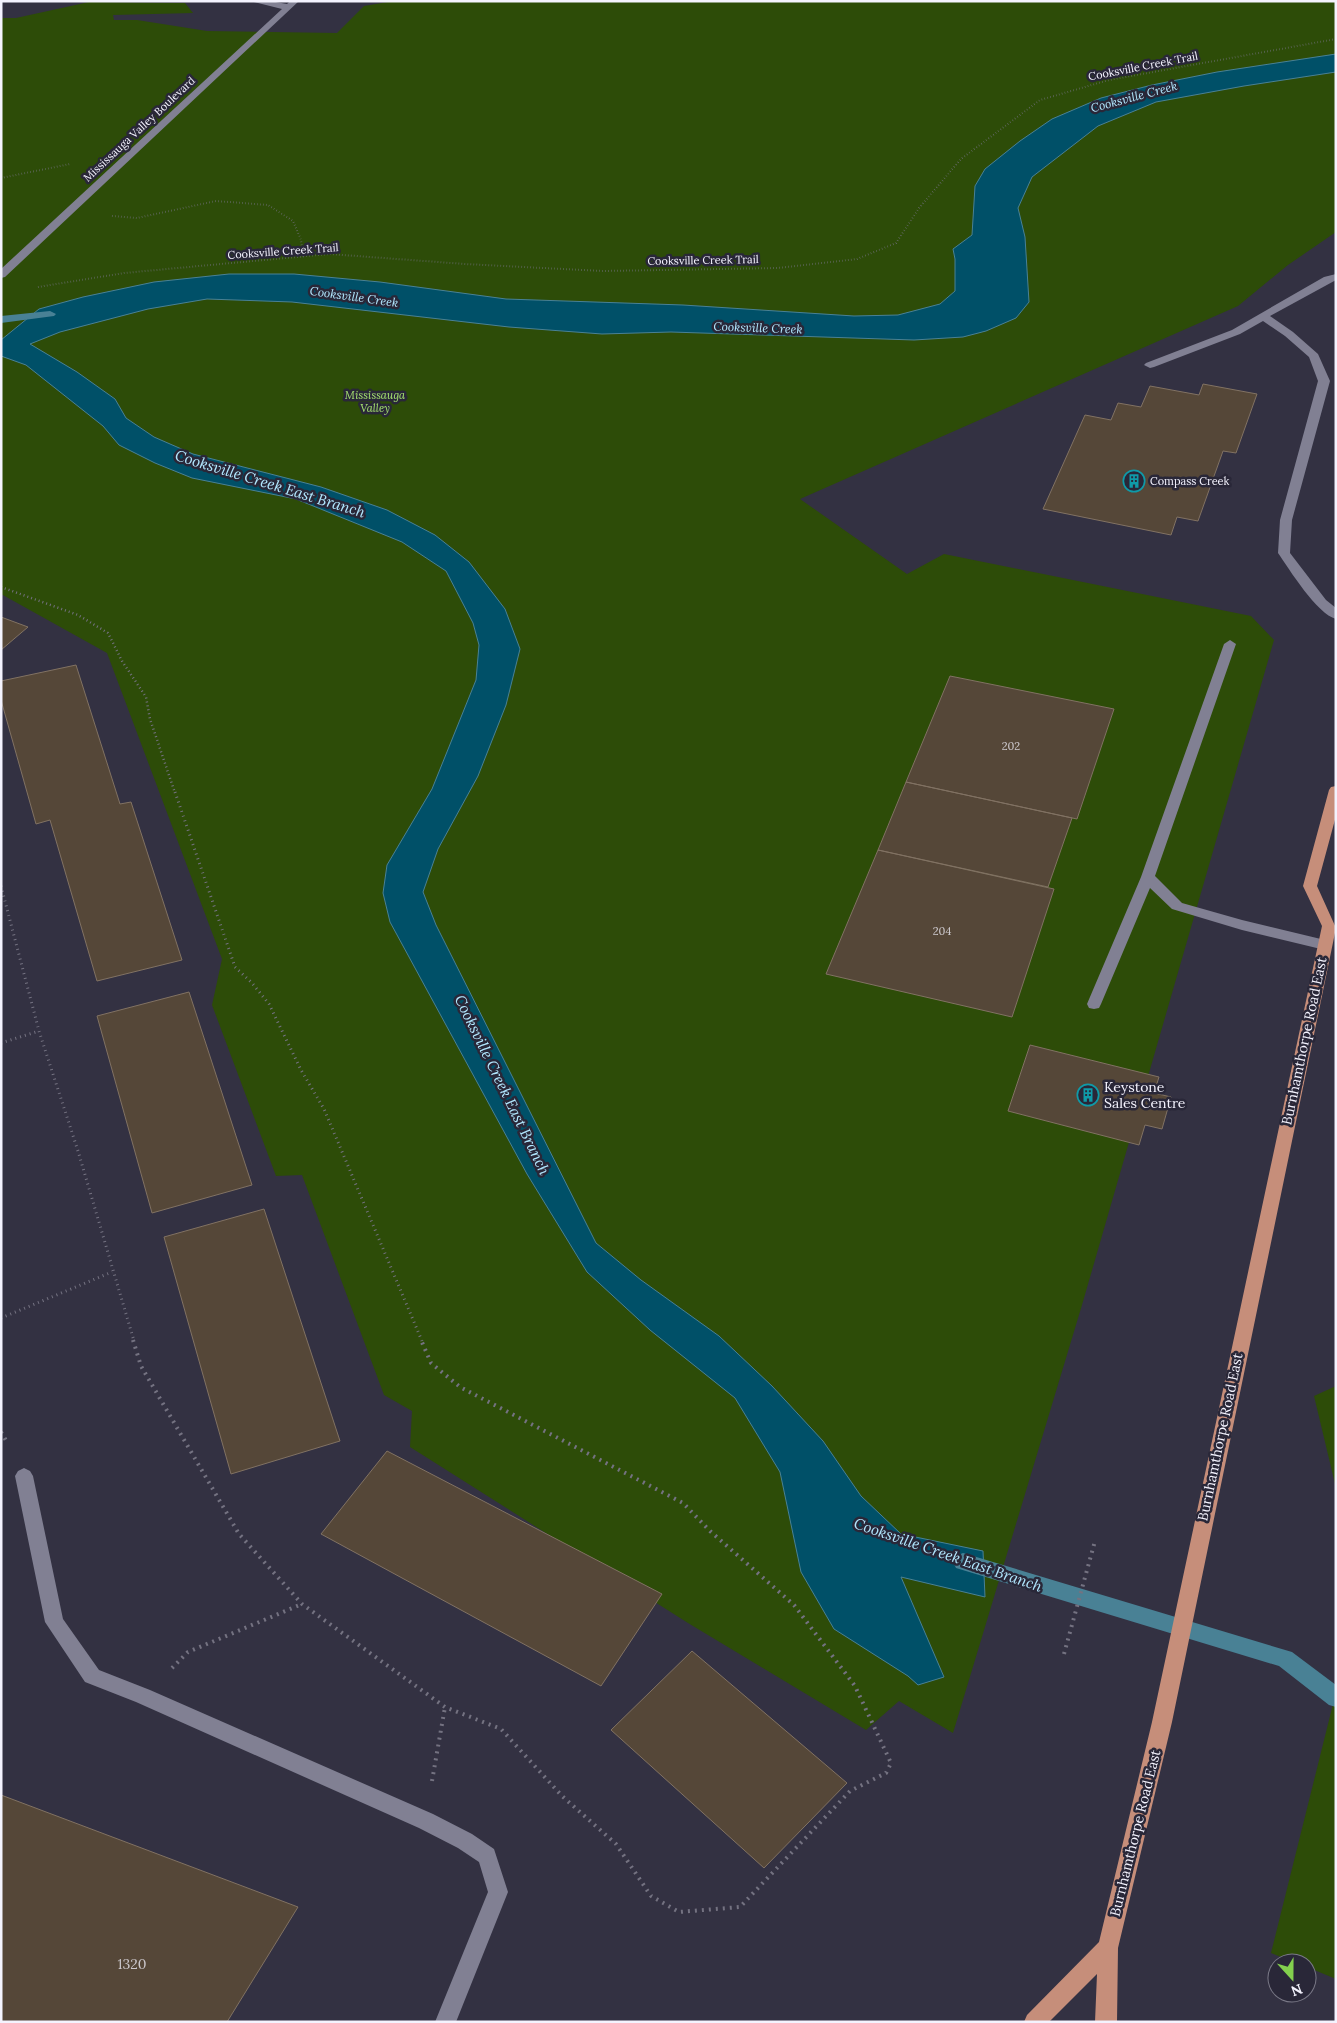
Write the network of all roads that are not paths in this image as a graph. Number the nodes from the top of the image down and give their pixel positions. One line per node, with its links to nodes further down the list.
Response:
1 (254, 1): 2 (street)
2 (291, 4): 3 (street, Mississauga Valley Boulevard)
3 (1, 275)
4 (1336, 276): 5 (street)
5 (1263, 316): 6 (street); 7 (street)
6 (1150, 365)
7 (1336, 615)
8 (1230, 644): 10 (street)
9 (1336, 790): 11 (main road, Burnhamthorpe Road East)
10 (1148, 877): 12 (street); 13 (street)
11 (1332, 924): 12 (main road, Burnhamthorpe Road East)
12 (1325, 944): 15 (main road, Burnhamthorpe Road East)
13 (1094, 1004)
14 (24, 1476): 16 (street)
15 (1108, 1948): 17 (main road); 18 (main road, Burnhamthorpe Road East)
16 (445, 2022)
17 (1034, 2022)
18 (1106, 2022)

